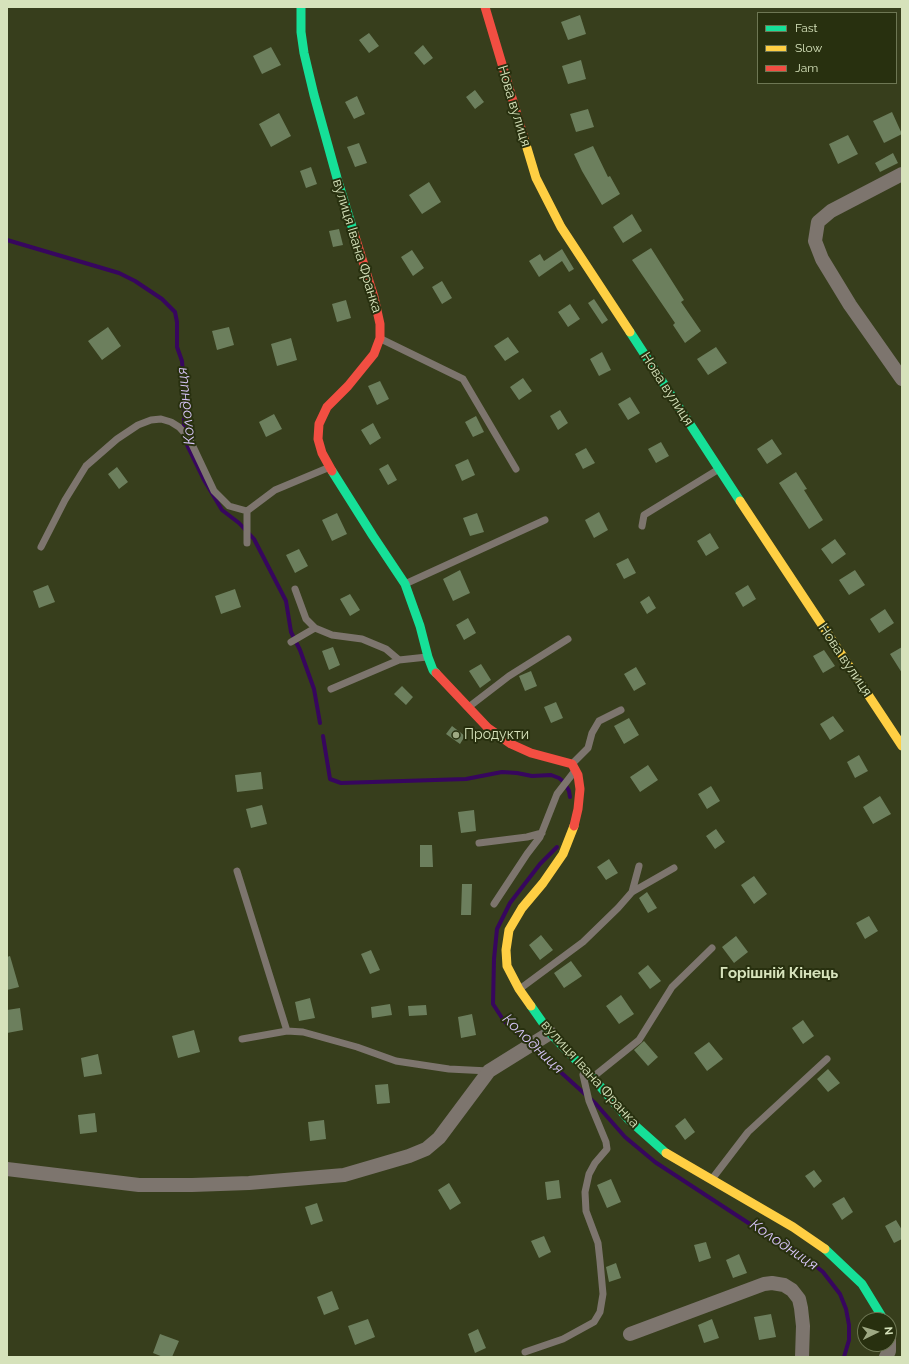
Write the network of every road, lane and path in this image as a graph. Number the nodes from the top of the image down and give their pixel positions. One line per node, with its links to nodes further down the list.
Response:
1 (301, 7): 4 (street, вулиця Івана Франка)
2 (485, 7): 8 (street, Нова вулиця)
3 (902, 174): 5 (street)
4 (380, 338): 6 (street, вулиця Івана Франка); 7 (lane)
5 (902, 379)
6 (330, 467): 9 (lane); 14 (street, вулиця Івана Франка)
7 (516, 469)
8 (719, 469): 11 (lane); 24 (street, Нова вулиця)
9 (247, 511): 12 (lane); 13 (lane)
10 (545, 520): 14 (lane)
11 (642, 526)
12 (247, 543)
13 (41, 547)
14 (405, 584): 19 (street, вулиця Івана Франка)
15 (295, 589): 16 (lane)
16 (316, 628): 18 (lane); 20 (lane)
17 (568, 639): 22 (lane)
18 (291, 642)
19 (428, 657): 20 (lane); 22 (street, вулиця Івана Франка)
20 (399, 660): 21 (lane)
21 (331, 689)
22 (468, 708): 25 (street, вулиця Івана Франка)
23 (621, 710): 25 (lane)
24 (902, 746)
25 (573, 770): 26 (lane); 34 (street, вулиця Івана Франка)
26 (542, 833): 27 (lane); 32 (lane)
27 (479, 843)
28 (639, 866): 31 (lane)
29 (674, 868): 31 (lane)
30 (237, 871): 35 (lane)
31 (632, 892): 34 (lane)
32 (494, 904)
33 (712, 948): 41 (lane)
34 (519, 989): 36 (street, вулиця Івана Франка)
35 (288, 1031): 37 (lane); 40 (lane)
36 (546, 1036): 39 (street, вулиця Івана Франка); 40 (street)
37 (242, 1039)
38 (827, 1059): 43 (lane)
39 (582, 1067): 41 (street, вулиця Івана Франка); 46 (lane)
40 (490, 1071): 42 (street)
41 (593, 1078): 43 (street, вулиця Івана Франка)
42 (7, 1169)
43 (712, 1179): 44 (street, вулиця Івана Франка)
44 (879, 1312)
45 (630, 1334): 47 (street)
46 (525, 1352)
47 (802, 1357)

